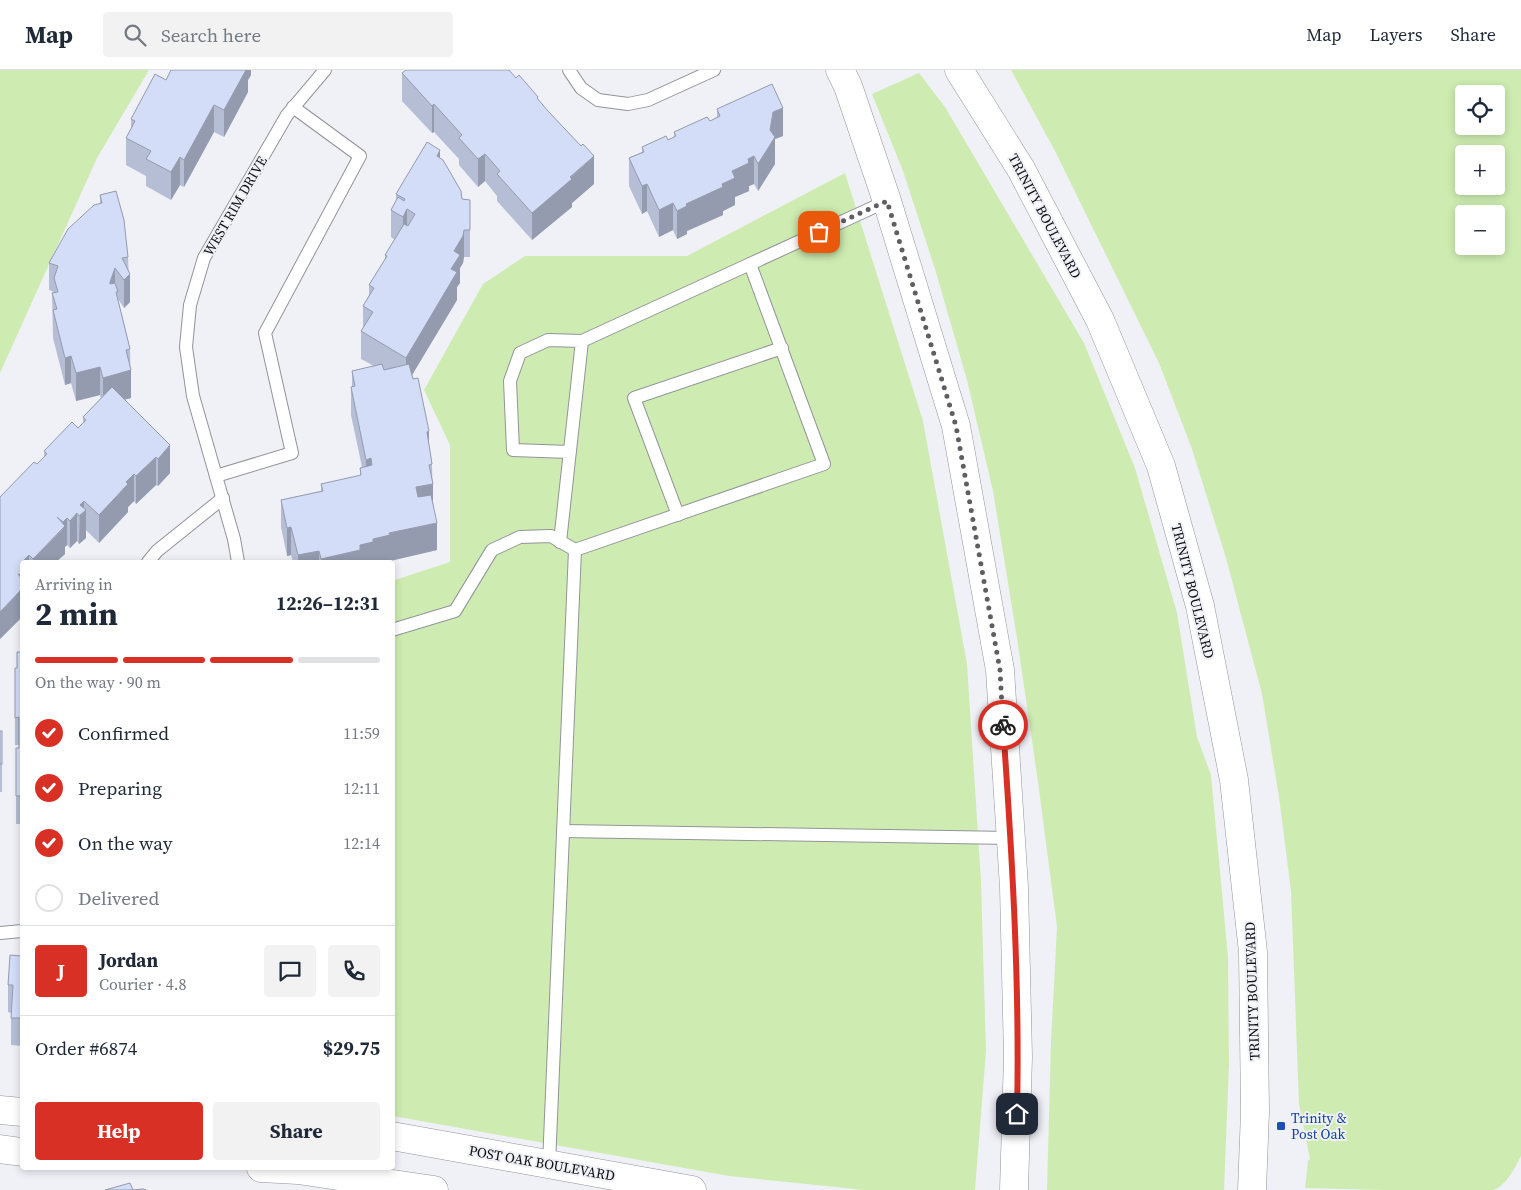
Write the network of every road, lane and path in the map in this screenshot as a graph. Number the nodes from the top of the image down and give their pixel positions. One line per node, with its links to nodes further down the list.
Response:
1 (325, 70): 6 (lane, WEST RIM DRIVE)
2 (569, 70): 3 (lane)
3 (714, 70)
4 (840, 70): 7 (main road)
5 (960, 70): 35 (main road, TRINITY BOULEVARD)
6 (293, 107): 12 (lane, WEST RIM DRIVE); 12 (lane)
7 (887, 201): 8 (lane); 21 (main road)
8 (750, 264): 9 (lane); 10 (lane)
9 (582, 341): 11 (lane); 11 (lane)
10 (782, 348): 14 (lane); 14 (lane)
11 (570, 452): 15 (lane)
12 (216, 476): 13 (lane, WEST RIM DRIVE)
13 (223, 498): 17 (lane); 18 (lane, WEST RIM DRIVE)
14 (678, 515): 16 (lane)
15 (560, 542): 16 (lane); 19 (lane)
16 (575, 550): 20 (lane)
17 (150, 560)
18 (238, 560)
19 (395, 629)
20 (564, 831): 21 (lane); 29 (lane)
21 (1011, 838): 34 (main road)
22 (20, 931): 23 (lane)
23 (0, 933)
24 (0, 1110): 25 (main road)
25 (20, 1112)
26 (395, 1137): 29 (main road, POST OAK BOULEVARD)
27 (0, 1149): 28 (main road)
28 (20, 1152)
29 (550, 1164): 31 (main road, POST OAK BOULEVARD)
30 (298, 1170): 32 (main road)
31 (642, 1185): 33 (main road, POST OAK BOULEVARD)
32 (418, 1189)
33 (692, 1190)
34 (1014, 1190)
35 (1252, 1190)

